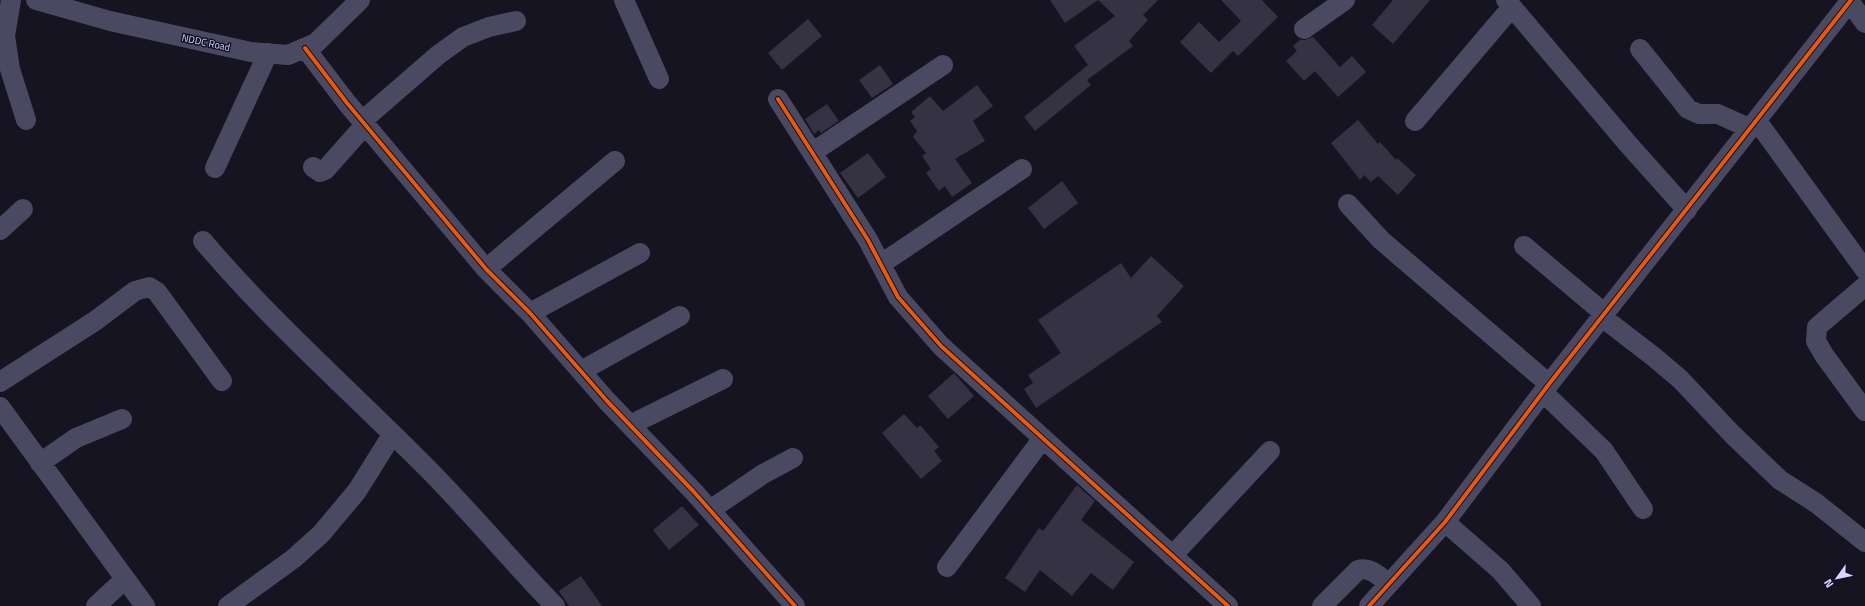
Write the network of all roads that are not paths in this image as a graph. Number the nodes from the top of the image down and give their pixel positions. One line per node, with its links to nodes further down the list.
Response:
1 (11, 0): 18 (street)
2 (36, 0): 8 (street, NDDC Road)
3 (360, 0): 12 (street, NDDC Road)
4 (624, 0): 16 (street)
5 (1345, 0): 11 (street)
6 (1850, 1): 10 (street); 21 (street)
7 (1509, 4): 19 (street); 29 (street)
8 (96, 8): 14 (street, NDDC Road)
9 (516, 20): 20 (street)
10 (1865, 23)
11 (1304, 29)
12 (305, 48): 14 (street, NDDC Road); 20 (street)
13 (1640, 50): 21 (street)
14 (268, 53): 24 (street)
15 (943, 65): 22 (street)
16 (659, 79)
17 (778, 99): 22 (street)
18 (26, 120)
19 (1415, 121)
20 (364, 123): 25 (street); 35 (street)
21 (1754, 124): 29 (street); 36 (street)
22 (813, 152): 34 (street)
23 (615, 161): 35 (street)
24 (215, 168)
25 (313, 168)
26 (1022, 169): 34 (street)
27 (1348, 204): 45 (street)
28 (23, 209): 30 (street)
29 (1687, 210): 40 (street)
30 (0, 230)
31 (203, 241): 50 (street)
32 (1524, 246): 40 (street)
33 (640, 253): 38 (street)
34 (881, 264): 51 (street)
35 (486, 269): 38 (street)
36 (1865, 270)
37 (1865, 286): 46 (street)
38 (530, 313): 41 (street)
39 (680, 316): 41 (street)
40 (1604, 316): 45 (street); 58 (street)
41 (581, 371): 49 (street)
42 (723, 379): 49 (street)
43 (222, 381): 44 (street)
44 (0, 382)
45 (1546, 388): 55 (street); 57 (street)
46 (1865, 411)
47 (122, 419): 54 (street)
48 (4, 420): 54 (street)
49 (630, 425): 56 (street)
50 (392, 435): 65 (street); 66 (street)
51 (1043, 438): 59 (street); 60 (street)
52 (1270, 451): 59 (street)
53 (792, 458): 56 (street)
54 (40, 463): 61 (street)
55 (1643, 509)
56 (710, 510): 67 (street)
57 (1445, 522): 62 (street); 71 (street)
58 (1865, 542)
59 (1172, 556): 68 (street)
60 (947, 567)
61 (125, 579): 63 (street); 64 (street)
62 (1389, 584): 69 (street); 70 (street)
63 (96, 606)
64 (145, 606)
65 (228, 606)
66 (554, 606)
67 (795, 606)
68 (1228, 606)
69 (1322, 606)
70 (1370, 606)
71 (1531, 606)

